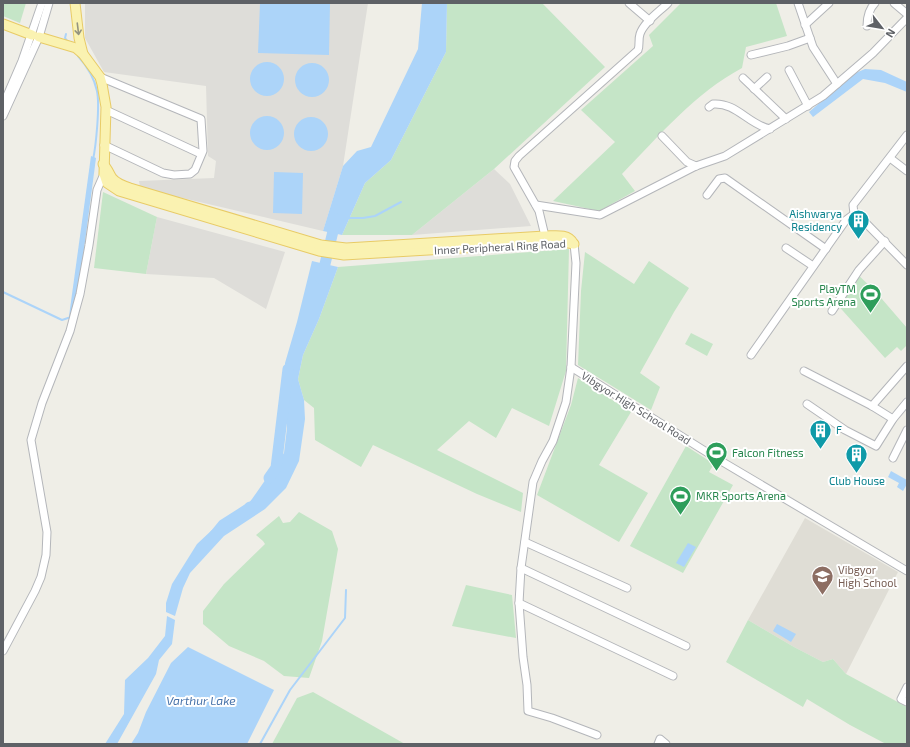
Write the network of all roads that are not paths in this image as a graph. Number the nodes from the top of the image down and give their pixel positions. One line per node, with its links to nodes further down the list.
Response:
1 (42, 3): 16 (street)
2 (49, 3): 16 (street)
3 (74, 3): 18 (main road, one-way to 18)
4 (629, 3): 12 (street)
5 (667, 3): 12 (street)
6 (798, 3): 14 (street)
7 (829, 3): 14 (street)
8 (875, 3): 15 (street)
9 (894, 3): 10 (street)
10 (907, 14)
11 (907, 18): 24 (street)
12 (650, 21): 43 (street)
13 (3, 24): 16 (main road)
14 (805, 25): 17 (street)
15 (867, 26)
16 (36, 36): 18 (main road); 26 (street); 30 (street)
17 (810, 38): 19 (street); 24 (street)
18 (76, 49): 22 (main road)
19 (751, 55)
20 (789, 70): 27 (street)
21 (767, 76): 25 (street)
22 (100, 77): 29 (main road); 36 (street)
23 (743, 78): 25 (street)
24 (837, 84): 27 (street)
25 (754, 89): 31 (street)
26 (3, 105)
27 (808, 106): 31 (street)
28 (709, 107): 32 (street)
29 (106, 110): 35 (main road); 36 (street)
30 (3, 116)
31 (786, 119): 32 (street)
32 (770, 129): 39 (street)
33 (907, 135): 37 (street)
34 (662, 136): 39 (street)
35 (104, 146): 36 (street); 38 (main road)
36 (202, 154)
37 (890, 158): 40 (street); 44 (street)
38 (103, 164): 41 (main road); 49 (main road, Inner Peripheral Ring Road)
39 (696, 166): 43 (street)
40 (907, 170)
41 (104, 174): 49 (main road, Inner Peripheral Ring Road); 72 (street)
42 (707, 195): 51 (street)
43 (538, 208): 45 (street)
44 (854, 214): 47 (street); 51 (street)
45 (545, 236): 46 (main road, Inner Peripheral Ring Road); 52 (main road, Inner Peripheral Ring Road)
46 (563, 239): 48 (main road, Inner Peripheral Ring Road); 52 (main road, Inner Peripheral Ring Road)
47 (885, 241): 53 (street); 55 (street)
48 (574, 244): 58 (street)
49 (320, 248): 52 (main road, Inner Peripheral Ring Road)
50 (786, 248): 54 (street)
51 (826, 249): 54 (street)
52 (345, 252)
53 (907, 265)
54 (814, 266): 56 (street)
55 (832, 311)
56 (751, 355)
57 (907, 366): 62 (street)
58 (571, 367): 66 (street); 68 (street, Vibgyor High School Road)
59 (804, 372): 62 (street)
60 (907, 402): 63 (street)
61 (806, 404): 63 (street)
62 (872, 406): 63 (street)
63 (893, 419)
64 (907, 430): 65 (street)
65 (893, 458)
66 (525, 542): 67 (street); 69 (street)
67 (521, 568): 70 (street); 71 (street)
68 (907, 571)
69 (627, 588)
70 (519, 603): 73 (street); 76 (street)
71 (686, 646)
72 (3, 651)
73 (673, 676)
74 (907, 687): 75 (street)
75 (904, 700)
76 (597, 735)
77 (658, 744): 78 (street)
78 (666, 744)

